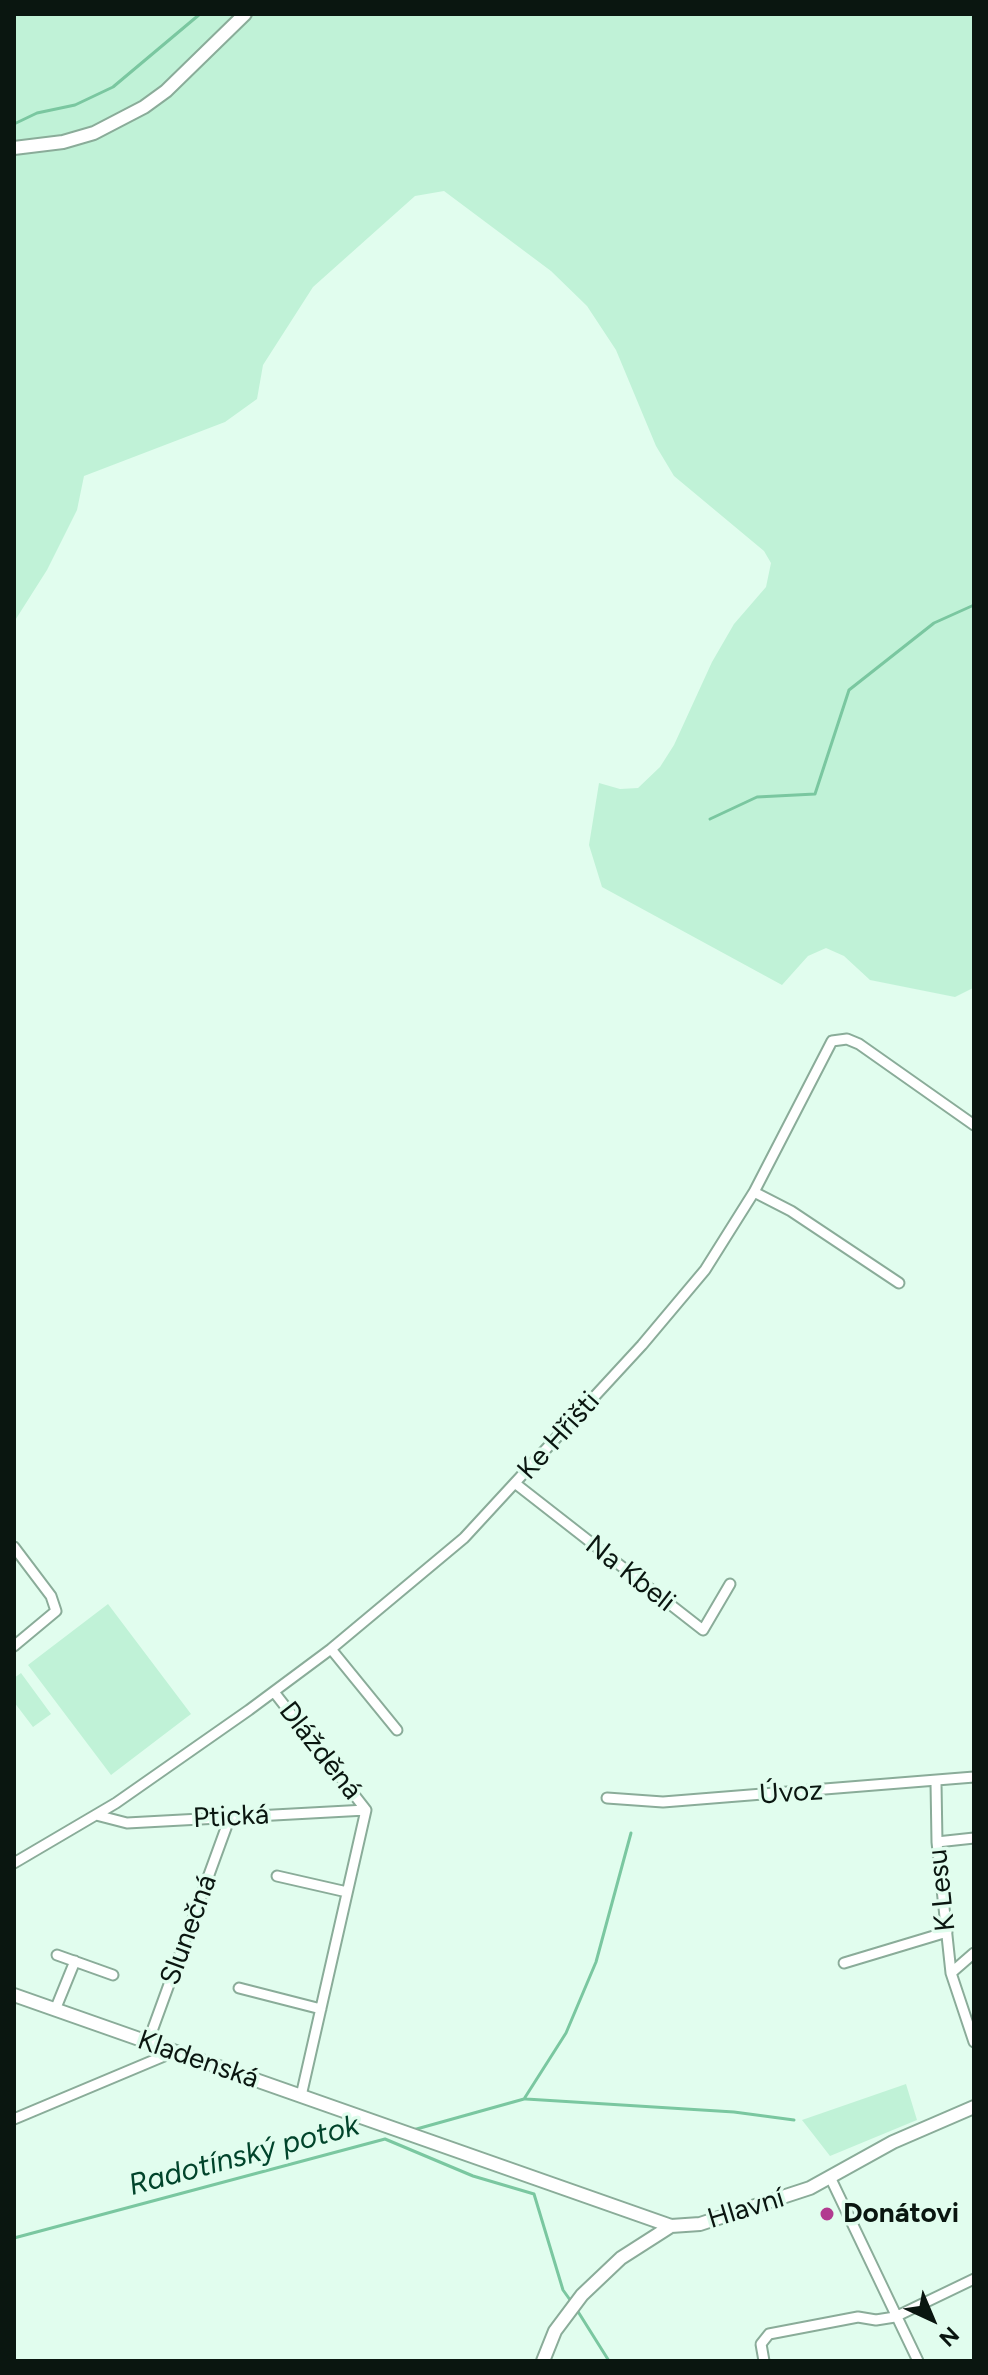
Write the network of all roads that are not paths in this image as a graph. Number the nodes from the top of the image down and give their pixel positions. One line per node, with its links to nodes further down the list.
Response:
1 (245, 14): 2 (main road)
2 (14, 148)
3 (974, 1125): 4 (street, Ke Hřišti)
4 (754, 1192): 5 (street); 6 (street, Ke Hřišti)
5 (899, 1283)
6 (516, 1484): 8 (street, Na Kbeli); 10 (street, Ke Hřišti)
7 (14, 1547): 9 (street)
8 (730, 1584)
9 (14, 1646)
10 (331, 1649): 11 (street, Ke Hřišti); 12 (street)
11 (274, 1692): 16 (street, Dlážděná); 17 (street, Ke Hřišti)
12 (397, 1730)
13 (974, 1777): 14 (street, Úvoz)
14 (936, 1783): 15 (street, Úvoz); 20 (street, K Lesu)
15 (607, 1798)
16 (366, 1810): 18 (street, Ptická); 23 (street)
17 (96, 1815): 18 (street, Ptická); 21 (street, Ke Hřišti)
18 (230, 1817): 35 (street, Slunečná)
19 (974, 1838): 20 (street)
20 (937, 1842): 24 (street, K Lesu)
21 (14, 1863)
22 (277, 1876): 23 (street)
23 (347, 1892): 33 (street)
24 (947, 1932): 28 (street); 29 (street, K Lesu)
25 (974, 1953): 29 (street)
26 (57, 1955): 27 (street)
27 (75, 1961): 30 (street); 34 (street)
28 (844, 1963)
29 (951, 1973): 36 (street, K Lesu)
30 (113, 1975)
31 (239, 1988): 33 (street)
32 (14, 1995): 34 (main road, Kladenská)
33 (321, 2009): 38 (street)
34 (55, 2010): 35 (main road, Kladenská)
35 (148, 2042): 37 (main road, Kladenská)
36 (974, 2042)
37 (176, 2051): 38 (main road, Kladenská); 41 (street)
38 (301, 2096): 40 (main road, Kladenská)
39 (974, 2107): 42 (main road, Hlavní)
40 (340, 2111): 43 (main road, Hlavní)
41 (14, 2119)
42 (830, 2177): 43 (main road, Hlavní); 45 (street)
43 (671, 2226): 47 (main road)
44 (974, 2279): 45 (street)
45 (895, 2317): 46 (street); 48 (street)
46 (759, 2359)
47 (543, 2361)
48 (918, 2361)

